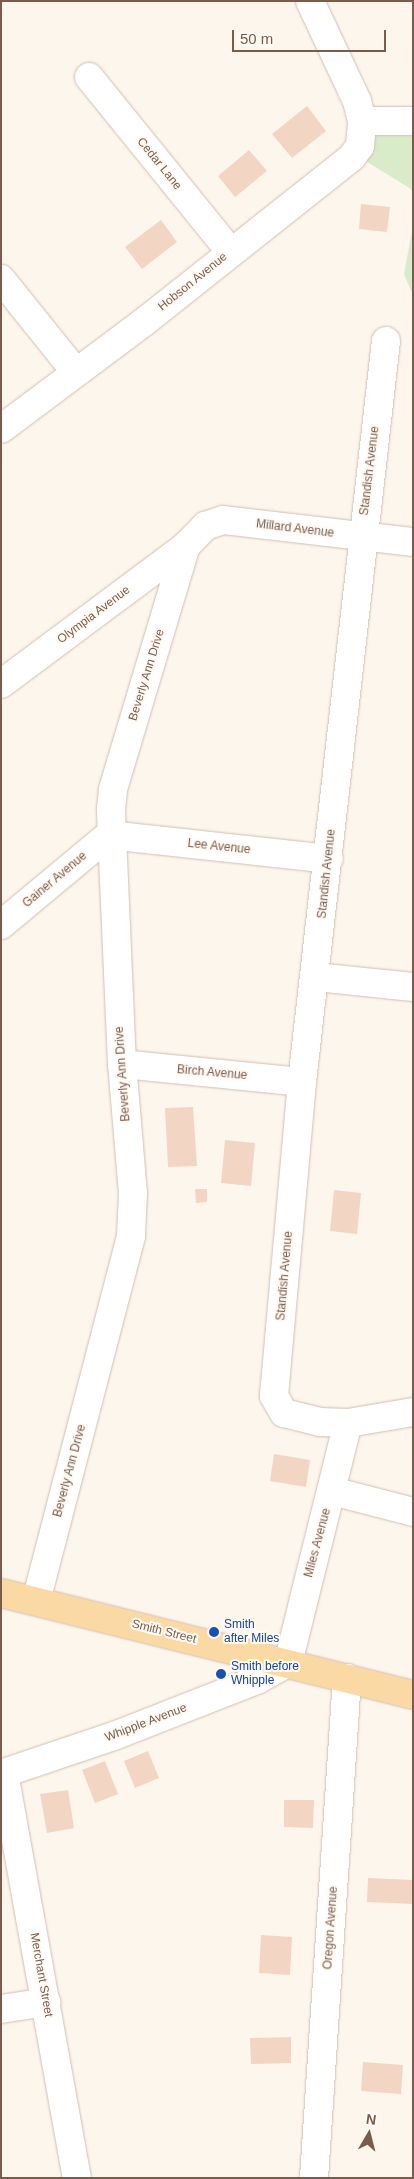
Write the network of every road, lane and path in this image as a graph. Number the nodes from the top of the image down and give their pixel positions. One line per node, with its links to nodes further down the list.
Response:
1 (310, 1): 3 (street)
2 (89, 77): 5 (street, Cedar Lane)
3 (362, 121): 4 (street); 5 (street, Hobson Avenue)
4 (413, 121)
5 (230, 251): 8 (street, Hobson Avenue)
6 (1, 279): 8 (street)
7 (386, 341): 10 (street, Standish Avenue)
8 (75, 371): 9 (street, Hobson Avenue)
9 (1, 429)
10 (363, 537): 11 (street, Millard Avenue); 12 (street, Millard Avenue); 15 (street, Standish Avenue)
11 (413, 542)
12 (186, 546): 13 (street, Olympia Avenue); 14 (street, Beverly Ann Drive)
13 (1, 684)
14 (109, 835): 15 (street, Lee Avenue); 16 (street, Gainer Avenue); 19 (street, Beverly Ann Drive)
15 (329, 859): 17 (street, Standish Avenue)
16 (1, 925)
17 (316, 977): 18 (street); 20 (street, Standish Avenue)
18 (413, 987)
19 (122, 1064): 20 (street, Birch Avenue); 26 (street, Beverly Ann Drive)
20 (302, 1082): 22 (street, Standish Avenue)
21 (413, 1412): 22 (street)
22 (348, 1423): 23 (street, Miles Avenue)
23 (332, 1491): 24 (street); 27 (street, Miles Avenue)
24 (413, 1512)
25 (1, 1593): 26 (main road, Smith Street)
26 (36, 1601): 27 (main road, Smith Street)
27 (288, 1663): 28 (main road, Smith Street); 30 (street, Whipple Avenue)
28 (347, 1678): 29 (main road, Smith Street); 34 (street, Oregon Avenue)
29 (413, 1695)
30 (3, 1774): 31 (street, Merchant Street)
31 (46, 2002): 32 (street); 33 (street, Merchant Street)
32 (1, 2009)
33 (77, 2178)
34 (314, 2178)

